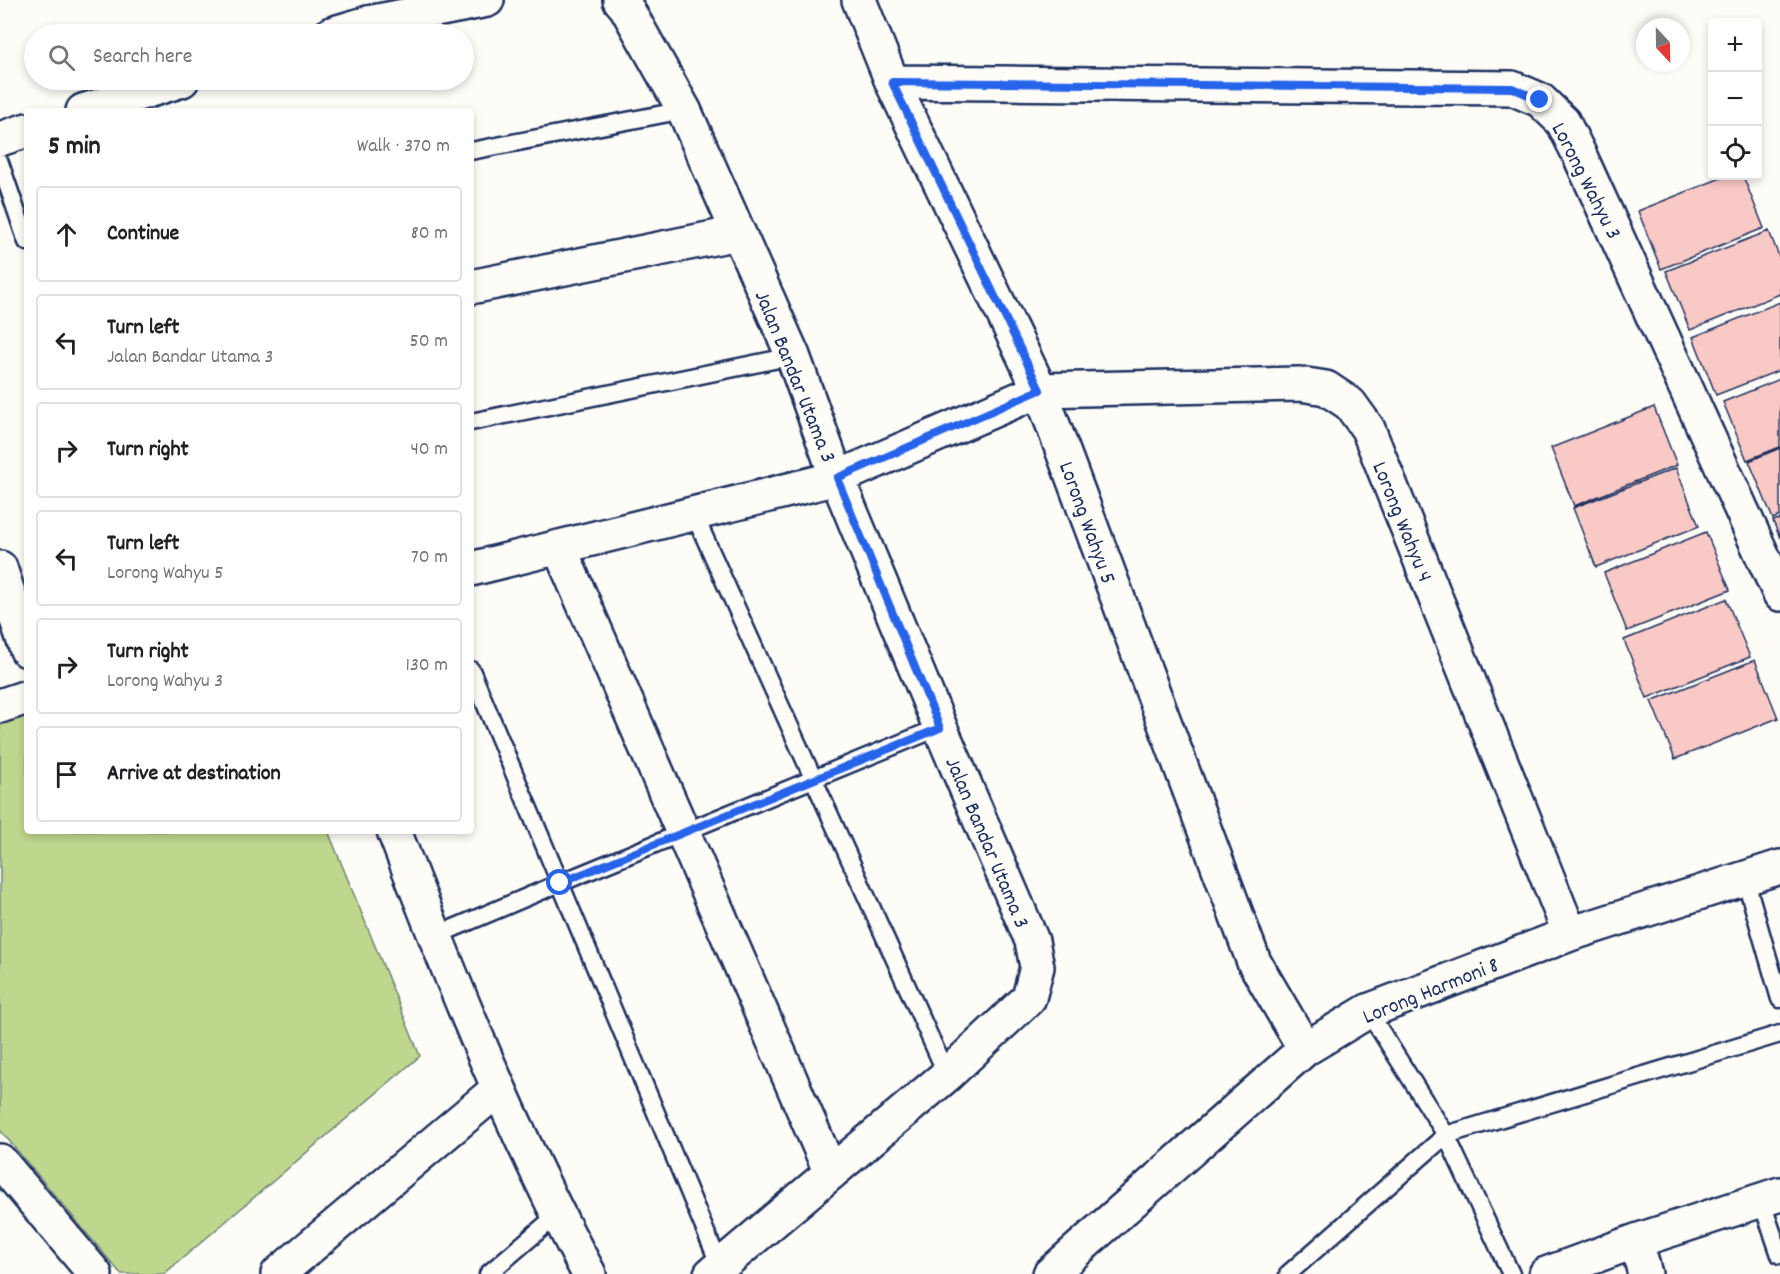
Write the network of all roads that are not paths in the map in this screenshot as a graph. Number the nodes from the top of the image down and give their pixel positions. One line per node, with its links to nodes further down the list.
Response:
1 (487, 0): 4 (street)
2 (859, 0): 5 (street, Lorong Wahyu 5)
3 (623, 3): 9 (street, Jalan Bandar Utama 3)
4 (365, 24)
5 (892, 82): 18 (street, Lorong Wahyu 5); 25 (street, Lorong Wahyu 3)
6 (163, 90): 7 (street)
7 (140, 102): 8 (street)
8 (102, 108)
9 (684, 110): 12 (lane); 15 (street, Jalan Bandar Utama 3)
10 (24, 131): 11 (street)
11 (0, 139)
12 (474, 150)
13 (0, 163): 14 (lane)
14 (24, 233)
15 (738, 233): 16 (street); 17 (street, Jalan Bandar Utama 3)
16 (474, 286)
17 (793, 356): 19 (lane); 20 (street, Jalan Bandar Utama 3)
18 (1040, 390): 20 (street); 37 (street, Lorong Wahyu 4); 42 (street, Lorong Wahyu 5)
19 (474, 421)
20 (837, 478): 21 (street); 30 (street, Jalan Bandar Utama 3)
21 (694, 514): 22 (street); 31 (lane)
22 (559, 547): 24 (street); 32 (street)
23 (0, 568): 26 (street)
24 (474, 568)
25 (1780, 594)
26 (24, 641)
27 (474, 677): 36 (lane)
28 (24, 698): 29 (street)
29 (0, 706)
30 (940, 728): 31 (lane); 43 (street, Jalan Bandar Utama 3)
31 (814, 779): 32 (lane); 43 (lane)
32 (683, 832): 36 (lane); 47 (street)
33 (395, 834): 38 (street)
34 (1780, 867): 35 (street, Lorong Harmoni 8)
35 (1745, 878): 37 (street, Lorong Harmoni 8); 39 (lane)
36 (560, 883): 38 (lane); 52 (lane)
37 (1570, 934): 40 (street, Lorong Harmoni 8)
38 (435, 936): 44 (street)
39 (1780, 999)
40 (1368, 1011): 42 (street, Lorong Harmoni 8); 45 (lane)
41 (1780, 1034): 45 (lane)
42 (1305, 1049): 57 (street, Lorong Harmoni 8)
43 (947, 1075): 47 (street, Jalan Bandar Utama 3)
44 (498, 1089): 49 (street); 54 (street)
45 (1446, 1135): 58 (lane); 59 (lane)
46 (0, 1161): 53 (street)
47 (831, 1173): 52 (street, Jalan Bandar Utama 3)
48 (1771, 1197): 50 (street); 51 (lane)
49 (557, 1215): 55 (lane); 56 (street)
50 (1636, 1241): 60 (street); 61 (street)
51 (1780, 1256)
52 (716, 1270)
53 (95, 1274)
54 (278, 1274)
55 (488, 1274)
56 (588, 1274)
57 (1050, 1274)
58 (1288, 1274)
59 (1511, 1274)
60 (1546, 1274)
61 (1645, 1274)

